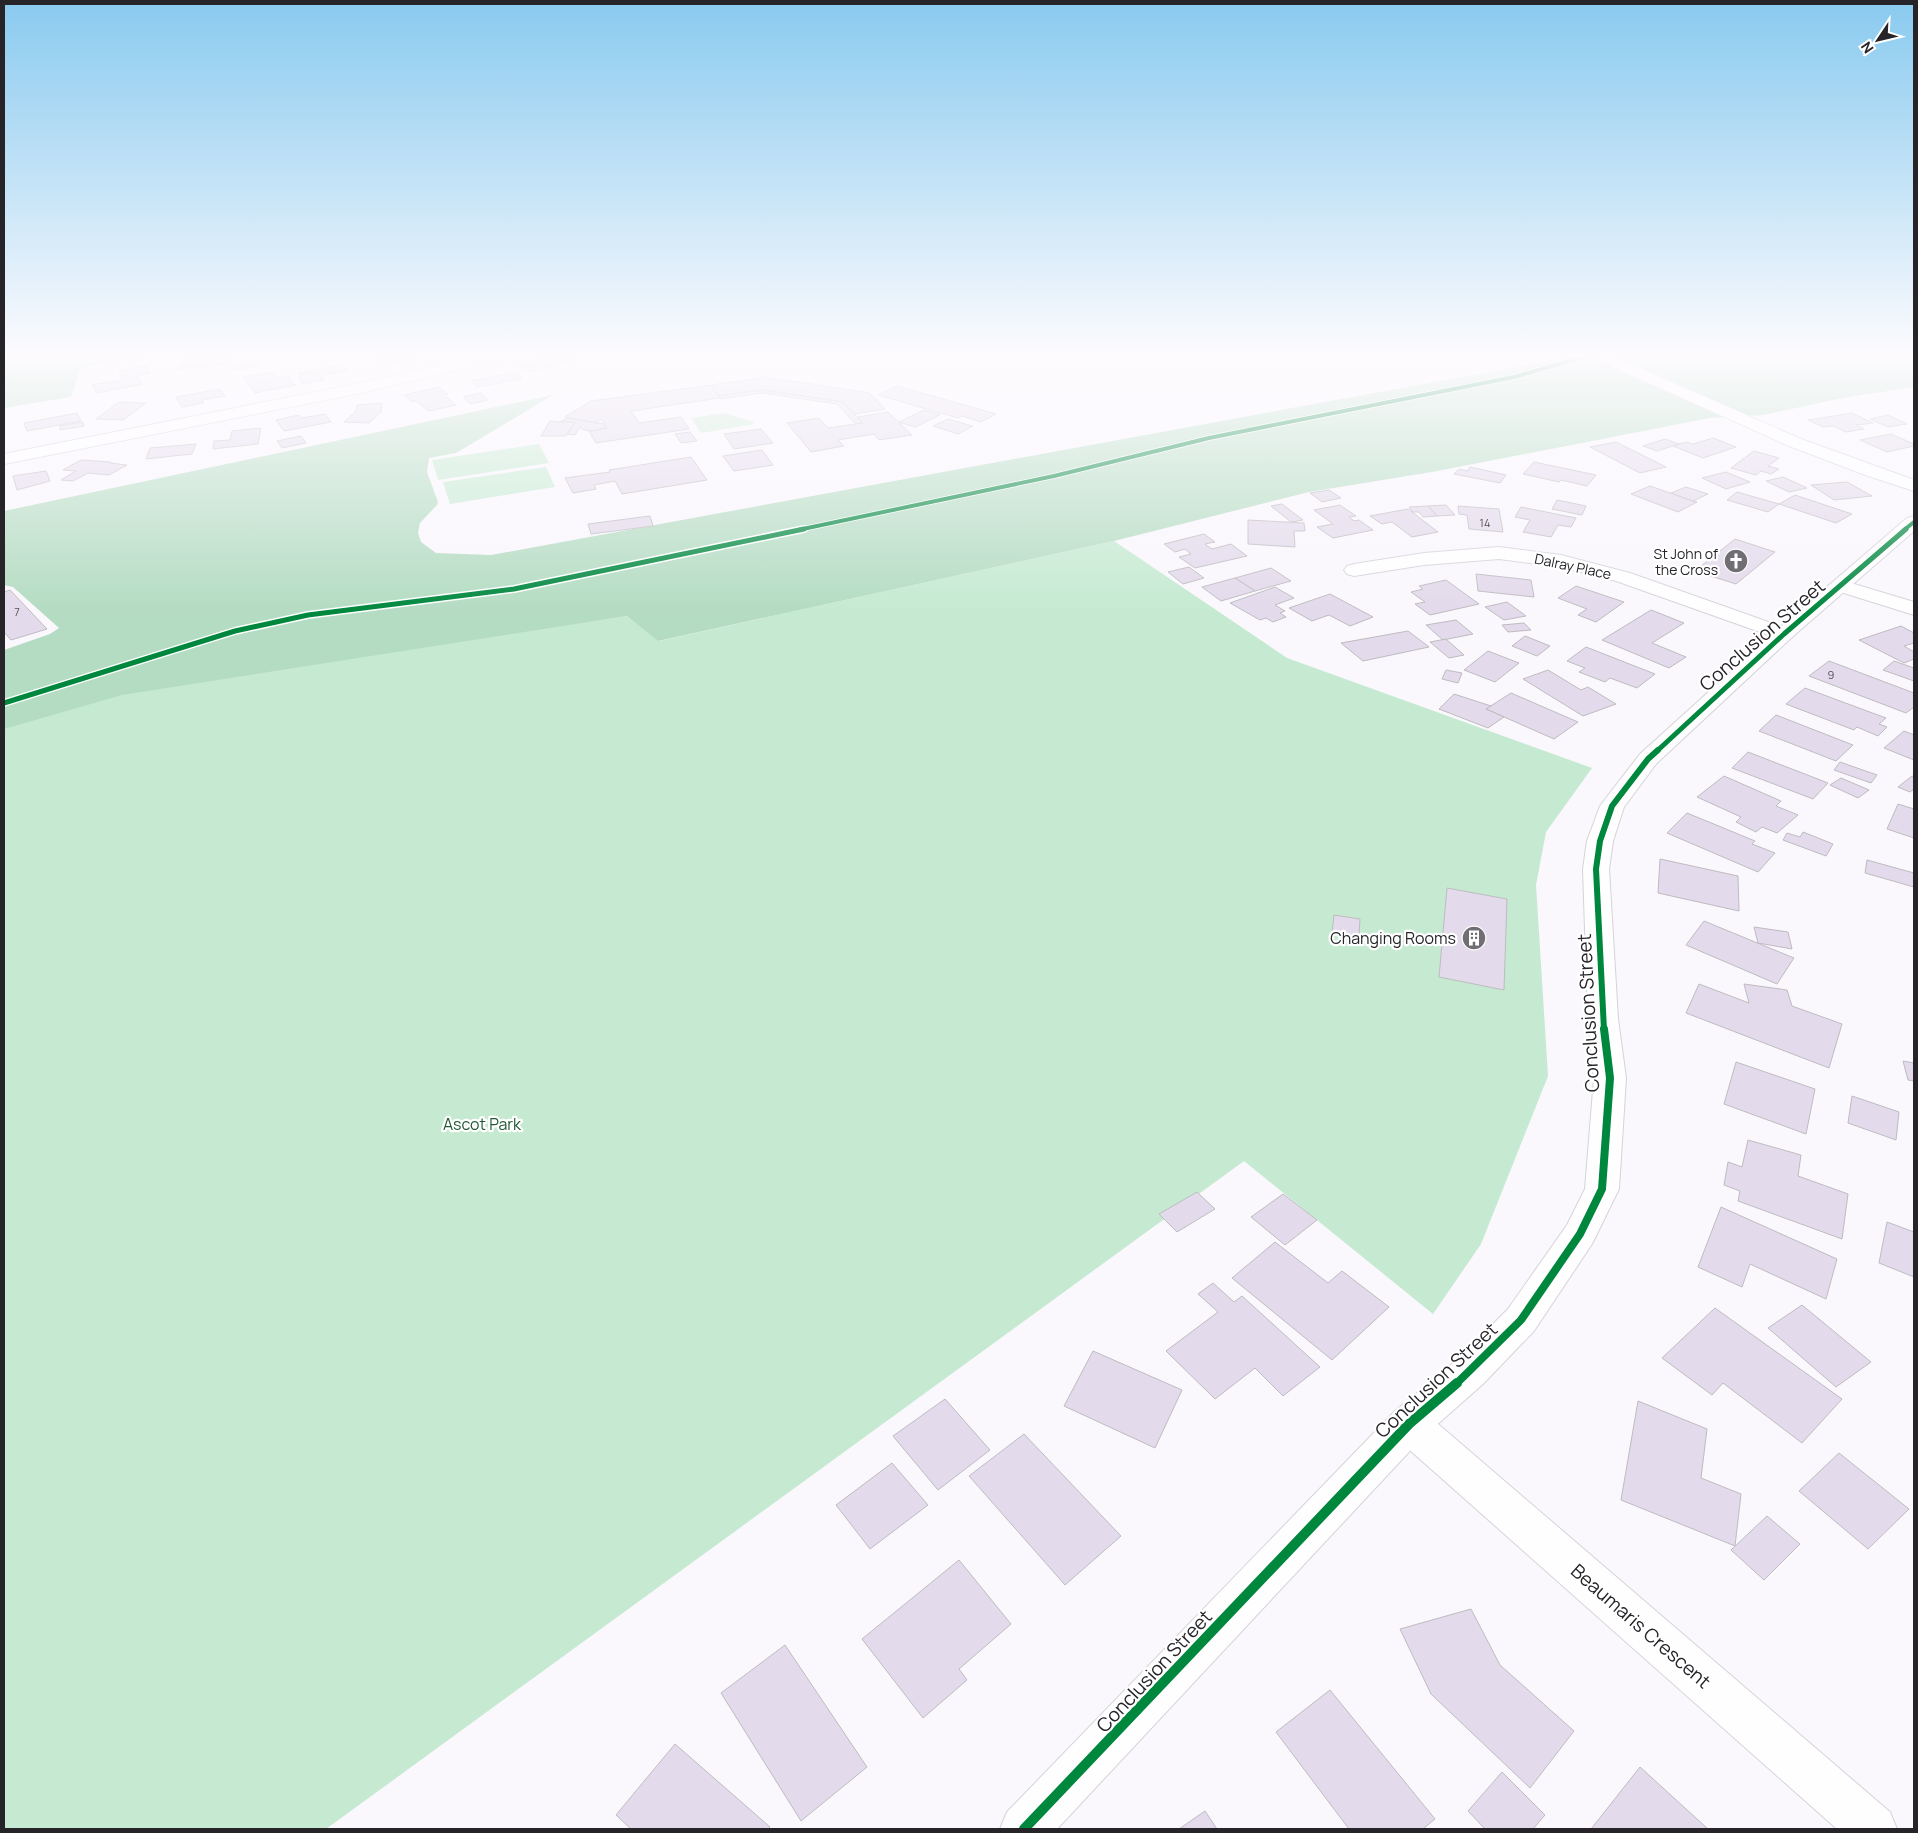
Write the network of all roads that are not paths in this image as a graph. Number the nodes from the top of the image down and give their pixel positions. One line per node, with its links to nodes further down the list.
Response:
1 (92, 442): 3 (street)
2 (1796, 442): 4 (street)
3 (4, 459)
4 (1914, 486)
5 (1914, 522): 7 (street, Conclusion Street)
6 (1354, 570): 9 (street, Dalray Place)
7 (1841, 586): 8 (street); 9 (street, Conclusion Street)
8 (1914, 609)
9 (1784, 634): 10 (street, Conclusion Street)
10 (1408, 1424): 11 (street, Conclusion Street); 12 (street, Beaumaris Crescent)
11 (1024, 1829)
12 (1873, 1829)

